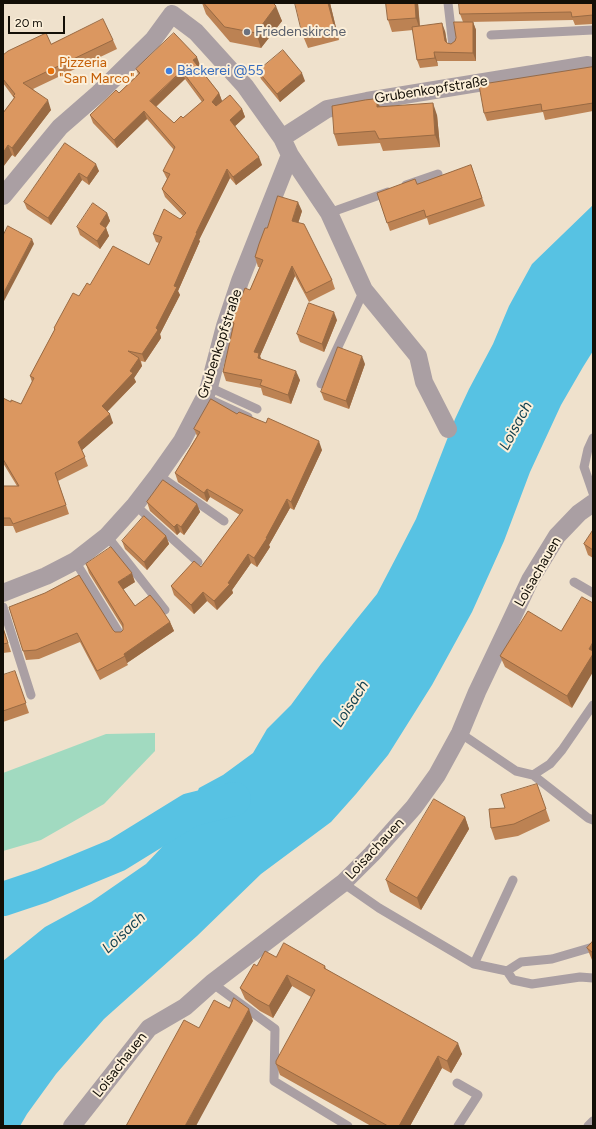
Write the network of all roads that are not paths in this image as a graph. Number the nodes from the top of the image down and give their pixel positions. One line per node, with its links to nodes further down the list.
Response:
1 (448, 3): 5 (lane)
2 (173, 9): 7 (street); 10 (street)
3 (593, 30): 4 (lane)
4 (491, 35)
5 (453, 46)
6 (588, 65): 7 (street, Grubenkopfstraße)
7 (282, 138): 8 (street)
8 (290, 155): 11 (street); 14 (street, Grubenkopfstraße)
9 (438, 174): 11 (lane)
10 (3, 196)
11 (329, 213): 12 (street)
12 (364, 290): 13 (lane); 17 (street)
13 (321, 384)
14 (207, 392): 15 (lane); 16 (lane); 19 (street, Grubenkopfstraße)
15 (257, 409)
16 (259, 422)
17 (448, 429)
18 (593, 438): 20 (lane)
19 (158, 475): 22 (street, Grubenkopfstraße); 23 (lane)
20 (593, 493)
21 (593, 503): 35 (street, Loisachauen)
22 (135, 505): 24 (street, Grubenkopfstraße); 26 (lane)
23 (224, 521)
24 (107, 536): 25 (street, Grubenkopfstraße); 31 (lane)
25 (75, 561): 28 (street, Grubenkopfstraße); 32 (lane)
26 (198, 562)
27 (574, 582): 29 (lane)
28 (3, 593)
29 (593, 593)
30 (3, 607): 33 (lane)
31 (165, 610)
32 (121, 636)
33 (31, 695)
34 (593, 704): 36 (lane)
35 (460, 733): 36 (lane); 39 (street, Loisachauen)
36 (533, 775): 37 (lane)
37 (593, 820)
38 (513, 880): 41 (lane)
39 (342, 882): 41 (lane); 44 (street, Loisachauen)
40 (593, 947): 42 (lane)
41 (474, 964): 42 (lane)
42 (507, 971): 43 (lane)
43 (593, 978)
44 (212, 983): 47 (street, Loisachauen); 48 (lane)
45 (457, 1083): 49 (lane)
46 (593, 1121): 50 (lane)
47 (72, 1126)
48 (348, 1126)
49 (458, 1126)
50 (588, 1126)

